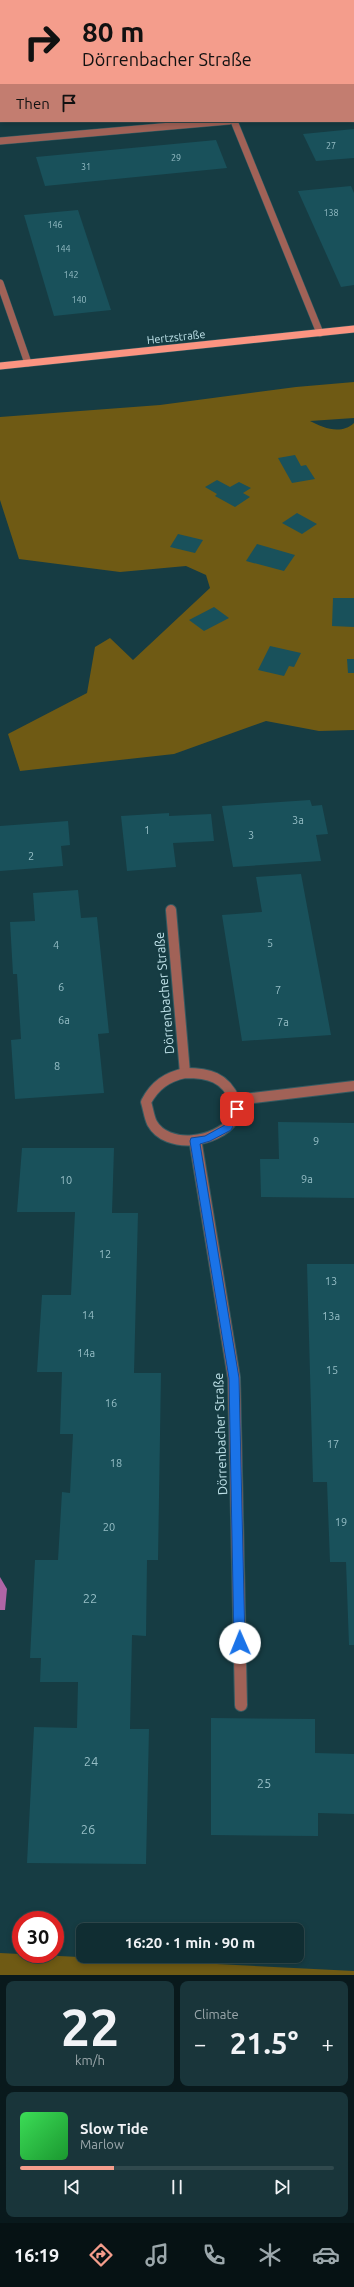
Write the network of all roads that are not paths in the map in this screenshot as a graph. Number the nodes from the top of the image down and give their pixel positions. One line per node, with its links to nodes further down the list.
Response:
1 (218, 122): 3 (street)
2 (234, 122): 6 (street)
3 (0, 141)
4 (0, 283): 7 (street)
5 (354, 329): 6 (main road, Hertzstraße)
6 (320, 333): 7 (main road, Hertzstraße)
7 (28, 363): 8 (main road, Hertzstraße)
8 (0, 366)
9 (171, 910): 10 (street, Dörrenbacher Straße)
10 (185, 1073): 12 (street); 13 (street)
11 (354, 1086): 12 (street)
12 (236, 1100): 13 (street)
13 (195, 1141): 14 (street, Dörrenbacher Straße)
14 (241, 1705)

